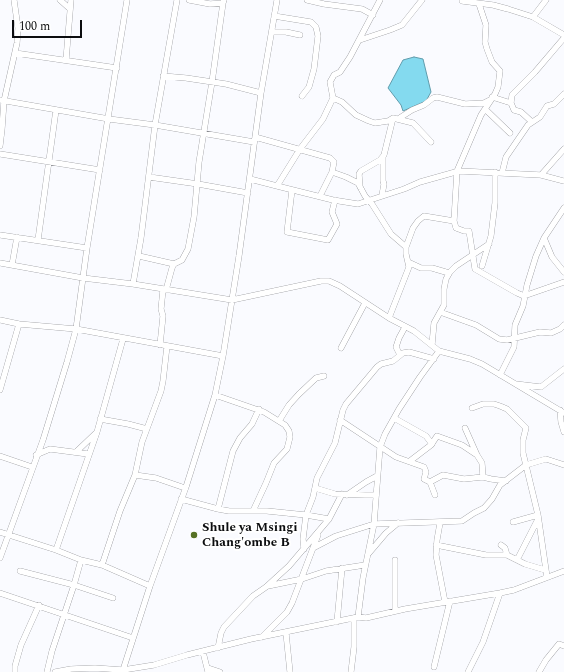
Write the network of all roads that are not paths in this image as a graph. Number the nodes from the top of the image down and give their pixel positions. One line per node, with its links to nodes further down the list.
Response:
1 (14, 0): 26 (street)
2 (60, 0): 17 (street)
3 (70, 0): 17 (street)
4 (126, 0): 28 (street)
5 (177, 0): 29 (street)
6 (189, 0): 14 (street)
7 (276, 0): 19 (street)
8 (307, 0): 18 (street)
9 (380, 0): 18 (street)
10 (422, 0): 25 (street)
11 (486, 0): 16 (street)
12 (546, 0): 20 (street)
13 (462, 1): 15 (street)
14 (224, 2): 30 (street)
15 (479, 4): 16 (street); 35 (street)
16 (491, 5): 20 (street)
17 (69, 8): 27 (street)
18 (373, 15): 25 (street)
19 (274, 16): 21 (street); 33 (street)
20 (533, 18): 23 (street)
21 (272, 32): 22 (street); 31 (street)
22 (300, 35)
23 (564, 35)
24 (564, 38): 37 (street)
25 (360, 40): 34 (street)
26 (15, 53): 27 (street); 36 (street)
27 (66, 60): 28 (street)
28 (116, 68): 41 (street)
29 (163, 76): 30 (street); 43 (street)
30 (212, 82): 31 (street); 45 (street)
31 (261, 93): 46 (street)
32 (564, 94): 42 (street)
33 (302, 96)
34 (334, 98): 40 (street); 50 (street)
35 (491, 99): 37 (street); 39 (street); 40 (street)
36 (2, 101): 38 (street); 48 (street)
37 (511, 103): 42 (street)
38 (56, 110): 41 (street); 53 (street)
39 (485, 110): 44 (street); 55 (street)
40 (396, 118): 47 (street); 52 (street)
41 (109, 119): 43 (street); 54 (street)
42 (532, 122): 58 (street)
43 (154, 125): 45 (street); 60 (street)
44 (510, 133)
45 (204, 134): 46 (street); 63 (street)
46 (255, 140): 50 (street); 61 (street)
47 (431, 142)
48 (0, 146)
49 (564, 148): 59 (street)
50 (300, 149): 56 (street); 64 (street)
51 (0, 154): 53 (street)
52 (383, 157): 65 (street); 68 (street)
53 (49, 162): 54 (street); 77 (street)
54 (100, 170): 80 (street)
55 (457, 171): 57 (street); 68 (street); 73 (street)
56 (332, 172): 65 (street); 69 (street)
57 (495, 172): 58 (street); 78 (street)
58 (502, 173): 59 (street)
59 (541, 175): 62 (street)
60 (149, 177): 63 (street); 81 (street)
61 (250, 179): 64 (street); 67 (street)
62 (564, 181)
63 (198, 184): 67 (street); 85 (street)
64 (277, 186): 66 (street)
65 (360, 187): 71 (street)
66 (292, 190): 69 (street); 70 (street)
67 (248, 193): 95 (street)
68 (382, 195): 71 (street)
69 (320, 196): 70 (street)
70 (335, 200): 71 (street)
71 (369, 200): 79 (street)
72 (564, 208): 76 (street)
73 (454, 221): 79 (street); 82 (street)
74 (0, 234): 75 (street)
75 (17, 237): 77 (street); 86 (street)
76 (544, 238): 88 (street); 94 (street)
77 (38, 240): 80 (street)
78 (489, 244): 82 (street); 87 (street)
79 (406, 247): 83 (street)
80 (87, 248): 90 (street)
81 (139, 256): 85 (street); 92 (street)
82 (473, 256): 89 (street); 94 (street)
83 (408, 262): 89 (street); 98 (street)
84 (0, 263): 86 (street)
85 (174, 264): 93 (street)
86 (12, 265): 90 (street)
87 (482, 266)
88 (564, 272)
89 (449, 273): 97 (street)
90 (84, 278): 92 (street); 103 (street)
91 (564, 282): 94 (street)
92 (133, 284): 93 (street)
93 (165, 290): 95 (street); 106 (street)
94 (525, 296): 104 (street)
95 (232, 300): 96 (street); 112 (street)
96 (365, 303): 98 (street); 109 (street)
97 (440, 312): 104 (street); 107 (street)
98 (389, 318): 102 (street)
99 (0, 320): 100 (street)
100 (19, 324): 103 (street); 118 (street)
101 (564, 325): 104 (street)
102 (405, 327): 107 (street); 111 (street)
103 (76, 329): 105 (street); 131 (street)
104 (515, 338): 115 (street)
105 (123, 339): 106 (street); 124 (street)
106 (160, 345): 108 (street)
107 (432, 345): 110 (street)
108 (167, 346): 112 (street); 128 (street)
109 (342, 348)
110 (440, 351): 113 (street); 115 (street)
111 (400, 355): 113 (street); 125 (street)
112 (223, 356): 119 (street)
113 (434, 359): 123 (street)
114 (564, 369): 117 (street)
115 (500, 375): 117 (street)
116 (324, 376): 126 (street)
117 (514, 383): 122 (street)
118 (0, 390)
119 (215, 395): 121 (street); 149 (street)
120 (472, 408): 142 (street)
121 (259, 409): 126 (street); 155 (street)
122 (562, 412): 130 (street)
123 (394, 418): 132 (street); 133 (street)
124 (100, 420): 128 (street); 129 (street)
125 (340, 420): 133 (street); 150 (street)
126 (279, 421): 156 (street)
127 (465, 428): 138 (street)
128 (147, 429): 144 (street)
129 (97, 432): 135 (street); 136 (street)
130 (564, 432)
131 (43, 440): 134 (street); 137 (street)
132 (432, 444): 138 (street); 140 (street)
133 (380, 447): 140 (street); 145 (street)
134 (50, 449): 135 (street); 137 (street)
135 (76, 452): 136 (street)
136 (88, 454): 171 (street)
137 (36, 455): 143 (street)
138 (477, 455): 146 (street)
139 (1, 457): 143 (street)
140 (410, 461): 148 (street)
141 (564, 464): 142 (street)
142 (526, 465): 147 (street); 158 (street)
143 (32, 467): 166 (street)
144 (135, 475): 149 (street); 179 (street)
145 (377, 476): 151 (street); 152 (street)
146 (483, 477): 147 (street); 148 (street)
147 (506, 481): 162 (street)
148 (430, 482): 153 (street)
149 (185, 488): 154 (street)
150 (315, 488): 152 (street); 157 (street)
151 (376, 494): 152 (street); 163 (street)
152 (345, 495): 159 (street)
153 (435, 495)
154 (181, 499): 155 (street); 187 (street)
155 (218, 509): 156 (street)
156 (253, 511): 157 (street)
157 (306, 515): 159 (street); 170 (street)
158 (538, 517): 160 (street); 177 (street); 181 (street)
159 (329, 519): 164 (street)
160 (513, 522)
161 (398, 523): 162 (street); 163 (street); 172 (street)
162 (440, 523): 167 (street)
163 (374, 524): 169 (street); 172 (street)
164 (319, 530): 169 (street); 170 (street)
165 (0, 532): 166 (street)
166 (8, 534): 171 (street); 174 (street)
167 (436, 545): 173 (street); 192 (street)
168 (501, 545): 173 (street)
169 (312, 548): 185 (street)
170 (304, 549): 188 (street)
171 (56, 550): 175 (street)
172 (367, 555): 178 (street)
173 (507, 555): 177 (street)
174 (0, 558)
175 (81, 560): 179 (street); 186 (street)
176 (395, 560): 194 (street)
177 (517, 560): 181 (street)
178 (366, 565): 180 (street); 196 (street)
179 (102, 566): 187 (street)
180 (342, 568): 185 (street); 197 (street)
181 (545, 570): 184 (street)
182 (20, 571): 186 (street)
183 (564, 571): 184 (street)
184 (547, 577): 190 (street)
185 (302, 579): 188 (street); 199 (street)
186 (74, 585): 191 (street); 195 (street)
187 (150, 586): 200 (street)
188 (266, 586): 202 (street)
189 (0, 593): 193 (street)
190 (500, 593): 192 (street); 215 (street)
191 (113, 598)
192 (448, 602): 194 (street); 205 (street)
193 (39, 605): 195 (street); 208 (street)
194 (396, 612): 196 (street)
195 (63, 615): 200 (street); 209 (street)
196 (356, 618): 197 (street); 214 (street)
197 (337, 622): 198 (street)
198 (286, 632): 199 (street); 213 (street)
199 (262, 637): 202 (street)
200 (133, 638): 206 (street)
201 (564, 646): 216 (street)
202 (218, 648): 203 (street)
203 (203, 652): 204 (street); 207 (street)
204 (154, 665): 206 (street); 211 (street)
205 (434, 667)
206 (123, 670): 210 (street)
207 (208, 670): 212 (street)
208 (15, 672)
209 (47, 672)
210 (55, 672)
211 (156, 672)
212 (220, 672)
213 (290, 672)
214 (351, 672)
215 (468, 672)
216 (539, 672)

